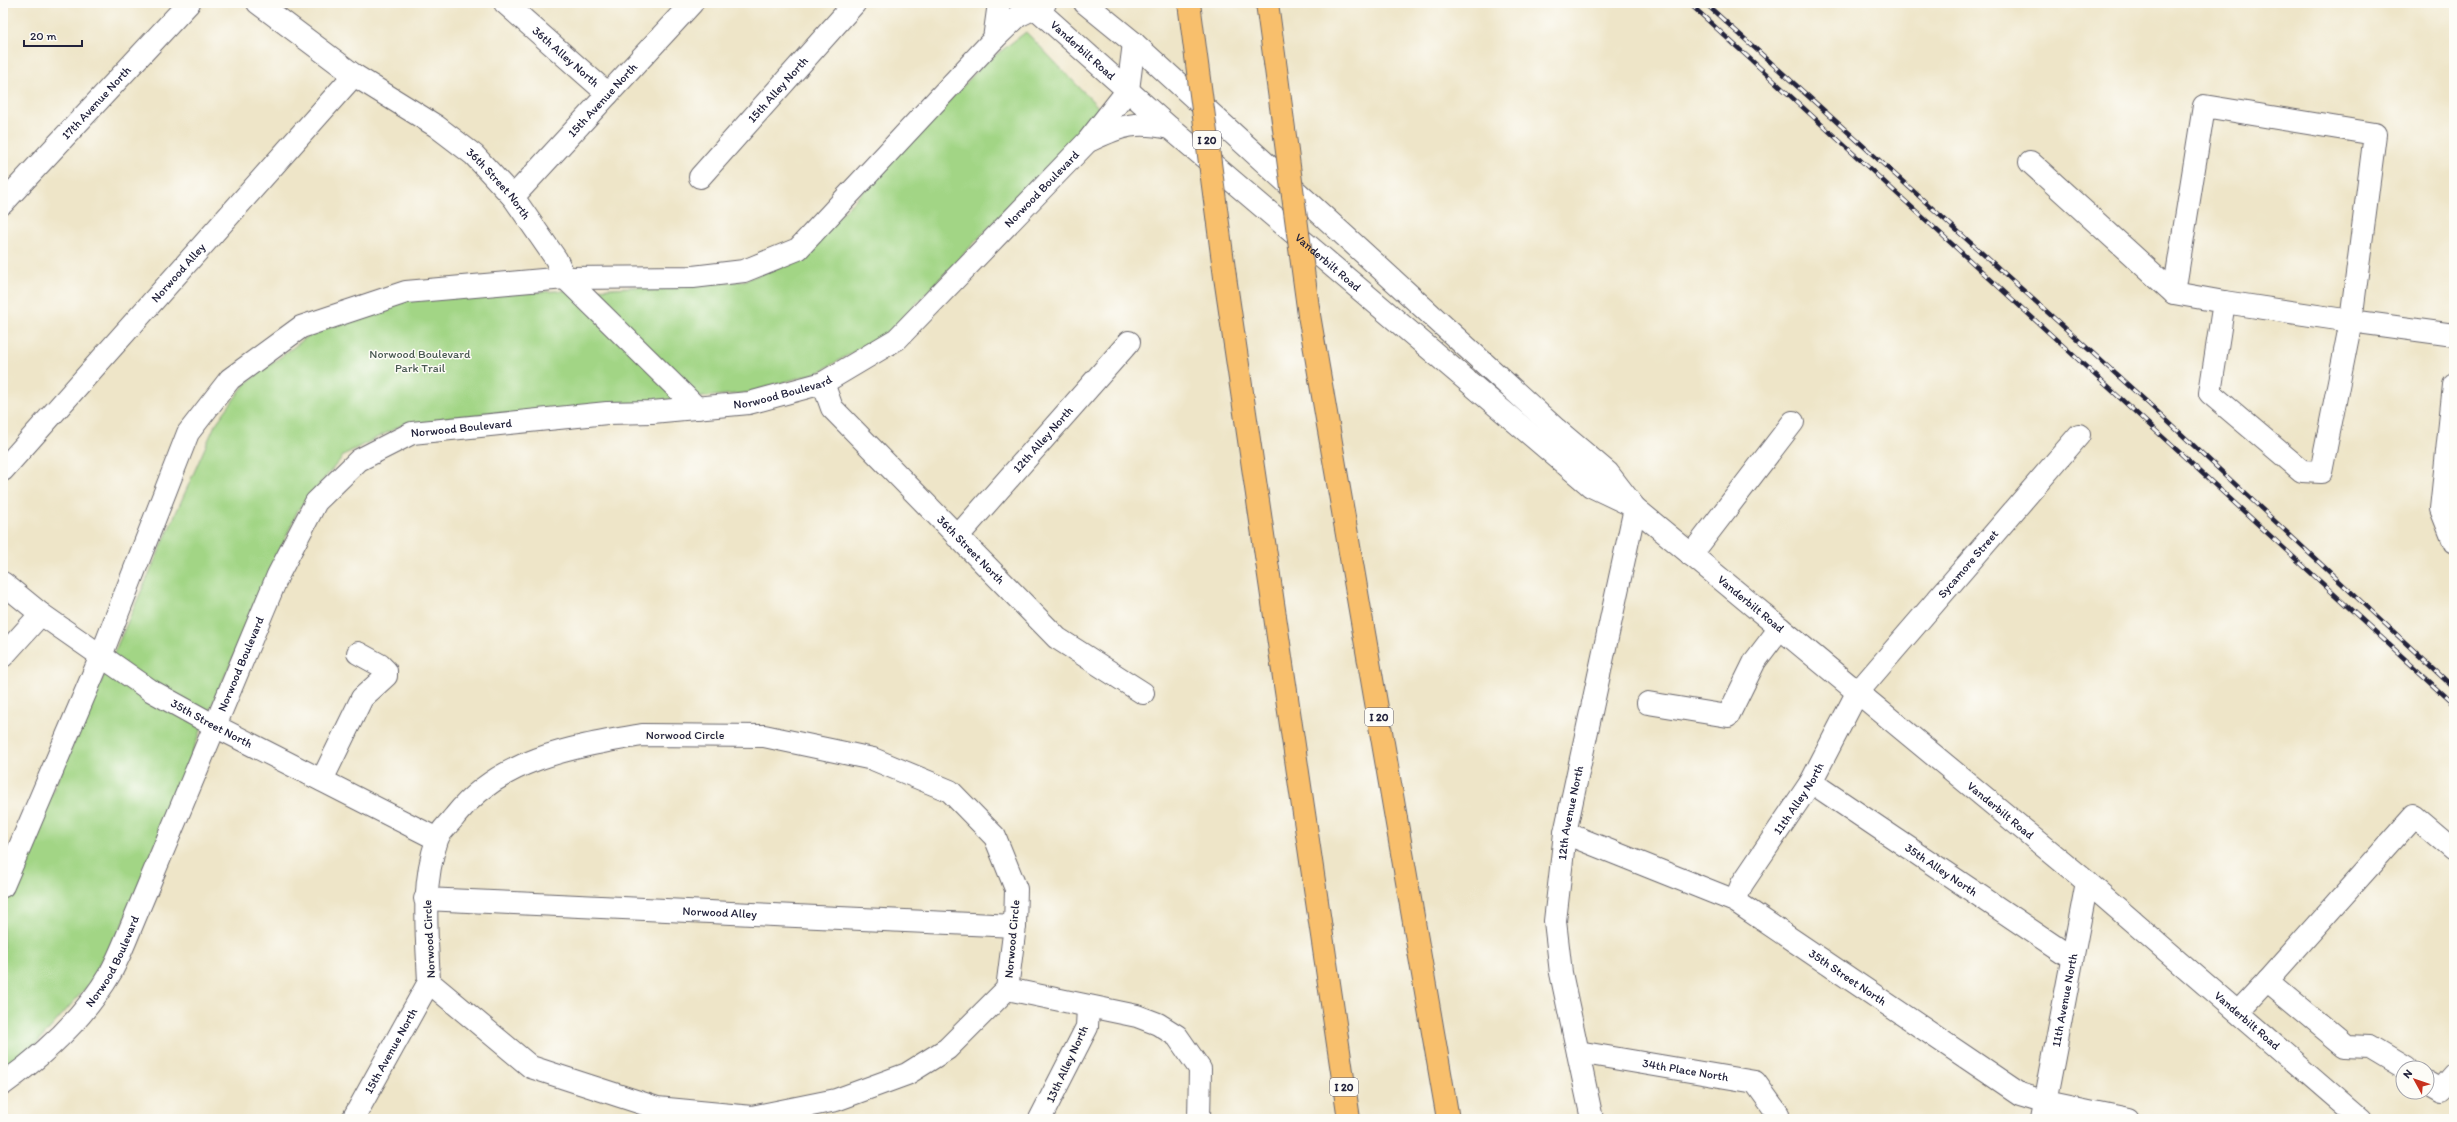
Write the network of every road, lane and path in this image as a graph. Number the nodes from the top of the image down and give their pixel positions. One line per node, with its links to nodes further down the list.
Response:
1 (189, 3): 21 (street, 17th Avenue North)
2 (258, 3): 13 (street, 36th Street North)
3 (505, 3): 15 (street, 36th Alley North)
4 (692, 3): 15 (street, 15th Avenue North)
5 (855, 3): 19 (street, 15th Alley North)
6 (999, 3): 11 (street)
7 (1085, 3): 12 (street, Vanderbilt Road)
8 (1189, 3): 65 (highway, I 20, bridge)
9 (1267, 3): 67 (highway, I 20, bridge)
10 (1036, 4): 11 (street); 14 (street, Vanderbilt Road)
11 (994, 39): 22 (street)
12 (1134, 43): 14 (street); 34 (street, Vanderbilt Road)
13 (354, 75): 20 (street, 36th Street North); 33 (street, Norwood Alley)
14 (1128, 90): 16 (street, Vanderbilt Road); 17 (street, Norwood Boulevard)
15 (608, 94): 20 (street, 15th Avenue North)
16 (1170, 128): 17 (street); 34 (street, Vanderbilt Road)
17 (1088, 141): 28 (street, Norwood Boulevard)
18 (2030, 162): 23 (street)
19 (700, 177)
20 (513, 197): 22 (street, 36th Street North)
21 (3, 203)
22 (565, 278): 30 (street, 36th Street North); 43 (street)
23 (2174, 293): 24 (street); 25 (street)
24 (2224, 302): 25 (street); 25 (street)
25 (2351, 321): 26 (street)
26 (2454, 335)
27 (1129, 342): 35 (street, 12th Alley North)
28 (823, 382): 30 (street, Norwood Boulevard); 35 (street, 36th Street North)
29 (2454, 385): 36 (street)
30 (697, 408): 47 (street, Norwood Boulevard)
31 (1794, 422): 37 (street)
32 (2079, 435): 45 (street, Sycamore Street)
33 (3, 470)
34 (1636, 508): 37 (street, Vanderbilt Road); 50 (street, 12th Avenue North)
35 (957, 537): 44 (street, 36th Street North)
36 (2454, 542)
37 (1691, 554): 40 (street, Vanderbilt Road)
38 (3, 583): 39 (street, 35th Street North)
39 (41, 614): 42 (street); 43 (street, 35th Street North)
40 (1780, 628): 45 (street, Vanderbilt Road); 46 (street)
41 (358, 653): 48 (street)
42 (3, 656)
43 (101, 656): 47 (street, 35th Street North); 54 (street)
44 (1143, 693)
45 (1857, 693): 49 (street, 11th Alley North); 53 (street, Vanderbilt Road)
46 (1648, 703)
47 (215, 726): 48 (street, 35th Street North); 69 (street, Norwood Boulevard)
48 (322, 780): 51 (street, 35th Street North)
49 (1811, 782): 56 (street, 11th Alley North); 58 (street, 35th Alley North)
50 (1565, 833): 56 (street, 35th Street North); 64 (street, 12th Avenue North)
51 (437, 839): 55 (street, Norwood Circle); 57 (street, Norwood Circle)
52 (2454, 850): 59 (street)
53 (2087, 882): 58 (street, 11th Avenue North); 63 (street, Vanderbilt Road)
54 (3, 886)
55 (425, 899): 57 (street, Norwood Alley); 60 (street, Norwood Circle)
56 (1735, 901): 72 (street, 35th Street North)
57 (1014, 926): 61 (street, Norwood Circle)
58 (2072, 958): 72 (street, 11th Avenue North)
59 (2267, 981): 63 (street); 66 (street)
60 (429, 982): 74 (street, Norwood Circle); 75 (street, 15th Avenue North)
61 (1007, 989): 62 (street); 74 (street, Norwood Circle)
62 (1088, 1007): 76 (street, 13th Alley North); 77 (street)
63 (2238, 1012): 70 (street, Vanderbilt Road)
64 (1578, 1052): 73 (street, 34th Place North); 82 (street, 12th Avenue North)
65 (1338, 1056): 78 (highway); 79 (highway, I 20)
66 (2395, 1062)
67 (1440, 1063): 80 (highway, I 20); 81 (highway)
68 (2454, 1075): 71 (street)
69 (3, 1084)
70 (2324, 1087): 84 (street); 85 (street, Vanderbilt Road)
71 (2435, 1087)
72 (2044, 1111): 83 (street, 35th Street North)
73 (1778, 1117)
74 (752, 1118)
75 (353, 1119)
76 (1040, 1119)
77 (1199, 1119)
78 (1340, 1119)
79 (1349, 1119)
80 (1448, 1119)
81 (1452, 1119)
82 (1592, 1119)
83 (2127, 1119)
84 (2347, 1119)
85 (2361, 1119)

